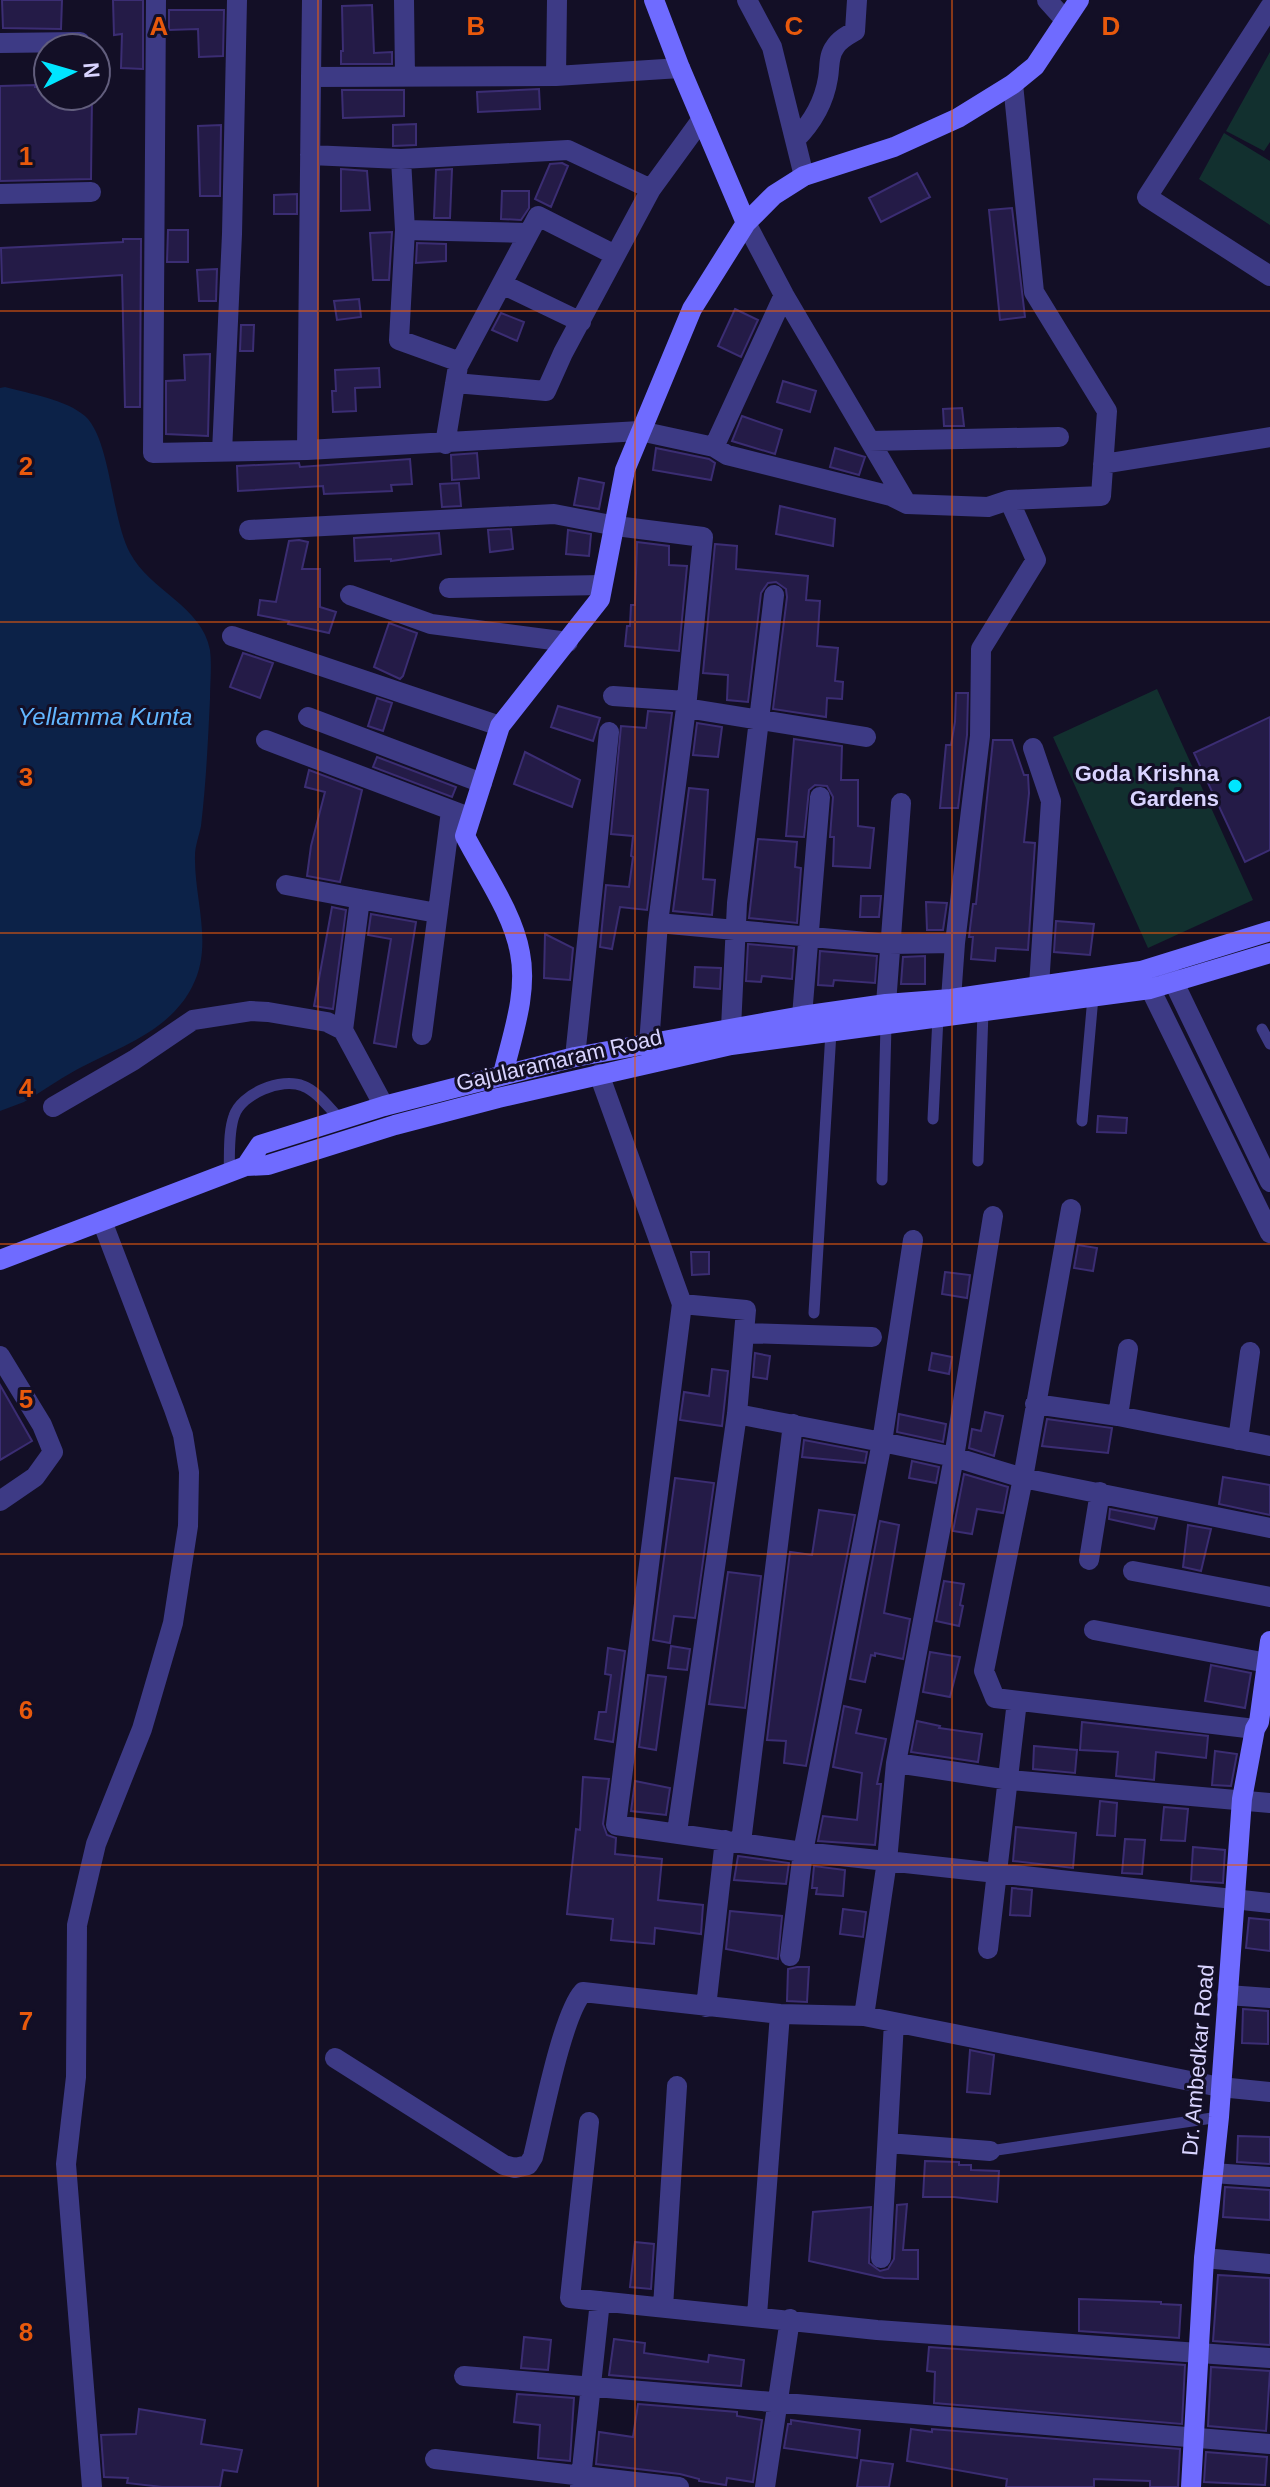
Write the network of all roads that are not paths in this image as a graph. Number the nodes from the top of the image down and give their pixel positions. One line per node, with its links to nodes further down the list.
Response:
1 (156, 0): 45 (street)
2 (237, 0): 45 (street)
3 (312, 0): 18 (street)
4 (404, 0): 16 (street)
5 (557, 0): 17 (street)
6 (654, 0): 15 (main road)
7 (747, 0): 21 (street)
8 (857, 0): 21 (street)
9 (1047, 0): 12 (street)
10 (1079, 0): 12 (main road)
11 (1270, 7): 32 (street)
12 (1065, 20): 19 (main road)
13 (0, 43): 14 (street)
14 (32, 43)
15 (680, 68): 17 (street); 20 (main road)
16 (405, 76): 17 (street); 18 (street)
17 (556, 76)
18 (311, 77): 22 (street)
19 (1013, 84): 24 (main road); 46 (street)
20 (702, 119): 25 (street); 28 (main road)
21 (795, 140): 24 (street)
22 (310, 155): 23 (street); 44 (street)
23 (401, 159): 25 (street); 29 (street)
24 (804, 176): 28 (main road)
25 (651, 189): 31 (street)
26 (91, 192): 27 (street)
27 (0, 194)
28 (746, 223): 34 (street); 38 (main road)
29 (405, 230): 30 (street); 36 (street)
30 (528, 233): 31 (street); 33 (street)
31 (615, 255): 35 (street)
32 (1270, 276)
33 (502, 284): 35 (street); 36 (street)
34 (784, 295): 41 (street); 43 (street)
35 (581, 322): 37 (street)
36 (460, 362): 37 (street)
37 (455, 383): 42 (street)
38 (640, 431): 42 (street); 43 (street); 49 (main road)
39 (1059, 437): 41 (street)
40 (1270, 437): 46 (street)
41 (870, 441): 48 (street)
42 (445, 444): 44 (street)
43 (714, 447): 48 (street)
44 (307, 450): 45 (street)
45 (222, 452)
46 (1103, 464): 47 (street)
47 (1009, 500): 48 (street); 77 (street)
48 (907, 504)
49 (616, 526): 50 (street); 51 (main road); 58 (street)
50 (249, 530)
51 (602, 585): 52 (street); 56 (main road)
52 (449, 588)
53 (350, 595): 56 (street)
54 (774, 595): 60 (street)
55 (232, 636): 61 (street)
56 (568, 642): 61 (main road)
57 (613, 696): 58 (street)
58 (686, 704): 60 (street); 73 (street)
59 (308, 717): 66 (street)
60 (759, 719): 63 (street); 75 (street)
61 (500, 726): 66 (main road)
62 (609, 732): 97 (street)
63 (866, 737)
64 (266, 740): 69 (street)
65 (1033, 748): 82 (street)
66 (482, 783): 69 (main road)
67 (820, 797): 76 (street)
68 (901, 803): 78 (street)
69 (461, 814): 72 (street); 98 (main road)
70 (286, 885): 71 (street)
71 (360, 899): 72 (street); 92 (street)
72 (437, 913): 94 (street)
73 (658, 923): 75 (street); 95 (street)
74 (1270, 931): 80 (main road)
75 (735, 932): 76 (street); 90 (street)
76 (810, 939): 78 (street); 87 (street)
77 (955, 943): 78 (street); 84 (street)
78 (889, 944): 85 (street)
79 (1270, 953): 80 (main road)
80 (1169, 974): 81 (main road); 108 (street)
81 (1146, 980): 82 (main road); 83 (main road, Gajularamaram Road); 109 (street)
82 (1039, 986): 84 (main road)
83 (1093, 997): 86 (main road, Gajularamaram Road); 104 (lane)
84 (951, 999): 85 (main road)
85 (886, 1004): 87 (main road)
86 (983, 1011): 88 (main road, Gajularamaram Road); 105 (lane)
87 (802, 1016): 90 (main road)
88 (938, 1017): 89 (main road, Gajularamaram Road); 103 (lane)
89 (886, 1025): 93 (main road, Gajularamaram Road); 107 (lane)
90 (731, 1028): 95 (main road)
91 (1262, 1029): 96 (lane)
92 (343, 1030): 100 (street); 101 (street)
93 (831, 1032): 99 (main road, Gajularamaram Road); 117 (lane)
94 (422, 1035)
95 (649, 1044): 97 (main road)
96 (1270, 1044)
97 (575, 1057): 98 (main road)
98 (503, 1074): 100 (main road)
99 (599, 1074): 106 (main road, Gajularamaram Road); 116 (street)
100 (384, 1106): 102 (main road)
101 (53, 1107)
102 (340, 1119): 106 (main road); 106 (lane)
103 (933, 1119)
104 (1082, 1121)
105 (978, 1161)
106 (238, 1169): 112 (main road, Gajularamaram Road)
107 (882, 1180)
108 (1270, 1181): 109 (lane)
109 (1249, 1191): 113 (street)
110 (1071, 1209): 123 (street)
111 (993, 1216): 130 (street)
112 (94, 1224): 115 (main road, Gajularamaram Road); 187 (street)
113 (1270, 1233)
114 (913, 1240): 128 (street)
115 (0, 1260)
116 (682, 1304): 118 (street); 146 (street)
117 (814, 1313)
118 (744, 1333): 119 (street); 124 (street)
119 (872, 1337)
120 (1128, 1349): 125 (street)
121 (1250, 1352): 127 (street)
122 (0, 1356): 133 (street)
123 (1035, 1404): 125 (street); 131 (street)
124 (737, 1414): 126 (street); 146 (street)
125 (1118, 1416): 127 (street)
126 (793, 1424): 128 (street); 147 (street)
127 (1238, 1440): 129 (street)
128 (882, 1442): 130 (street); 148 (street)
129 (1270, 1446)
130 (954, 1457): 131 (street); 142 (street)
131 (1023, 1478): 132 (street); 140 (street)
132 (1100, 1492): 134 (street); 135 (street)
133 (0, 1501)
134 (1270, 1528)
135 (1089, 1560)
136 (1133, 1571): 137 (street)
137 (1270, 1597)
138 (1094, 1630): 139 (street)
139 (1269, 1650): 141 (main road, Dr. Ambedkar Road)
140 (1017, 1701): 141 (street); 143 (street)
141 (1261, 1725): 144 (main road, Dr. Ambedkar Road)
142 (896, 1763): 143 (street); 149 (street)
143 (1010, 1780): 144 (street); 150 (street)
144 (1242, 1799): 145 (street); 151 (main road, Dr. Ambedkar Road)
145 (1270, 1803)
146 (677, 1832): 147 (street)
147 (733, 1841): 148 (street); 157 (street)
148 (803, 1852): 149 (street); 154 (street)
149 (887, 1861): 150 (street); 159 (street)
150 (997, 1873): 151 (street); 153 (street)
151 (1236, 1900): 152 (street); 155 (main road, Dr. Ambedkar Road)
152 (1270, 1903)
153 (988, 1949)
154 (790, 1956)
155 (1227, 1995): 156 (street); 163 (main road, Dr. Ambedkar Road)
156 (1270, 1998)
157 (706, 2007): 158 (street); 161 (street)
158 (780, 2014): 159 (street); 176 (street)
159 (864, 2016): 160 (street)
160 (894, 2022): 163 (street); 167 (street)
161 (335, 2058)
162 (677, 2086): 175 (street)
163 (1220, 2087): 164 (street); 165 (main road, Dr. Ambedkar Road)
164 (1270, 2092)
165 (1219, 2117): 168 (lane); 169 (main road, Dr. Ambedkar Road)
166 (589, 2122): 174 (street)
167 (888, 2143): 168 (street); 171 (street)
168 (990, 2151)
169 (1213, 2173): 170 (street); 172 (main road, Dr. Ambedkar Road)
170 (1270, 2177)
171 (881, 2258)
172 (1204, 2258): 173 (street); 178 (main road, Dr. Ambedkar Road)
173 (1270, 2264)
174 (600, 2301): 175 (street); 181 (street)
175 (663, 2307): 176 (street)
176 (757, 2315): 177 (street)
177 (790, 2319): 178 (street); 182 (street)
178 (1199, 2352): 179 (street); 183 (main road, Dr. Ambedkar Road)
179 (1270, 2358)
180 (464, 2376): 181 (street)
181 (592, 2387): 182 (street); 186 (street)
182 (778, 2403): 183 (street); 189 (street)
183 (1194, 2439): 184 (street); 190 (main road, Dr. Ambedkar Road)
184 (1270, 2444)
185 (435, 2459): 186 (street)
186 (581, 2482): 188 (street)
187 (92, 2487)
188 (679, 2487)
189 (765, 2487)
190 (1191, 2487)

